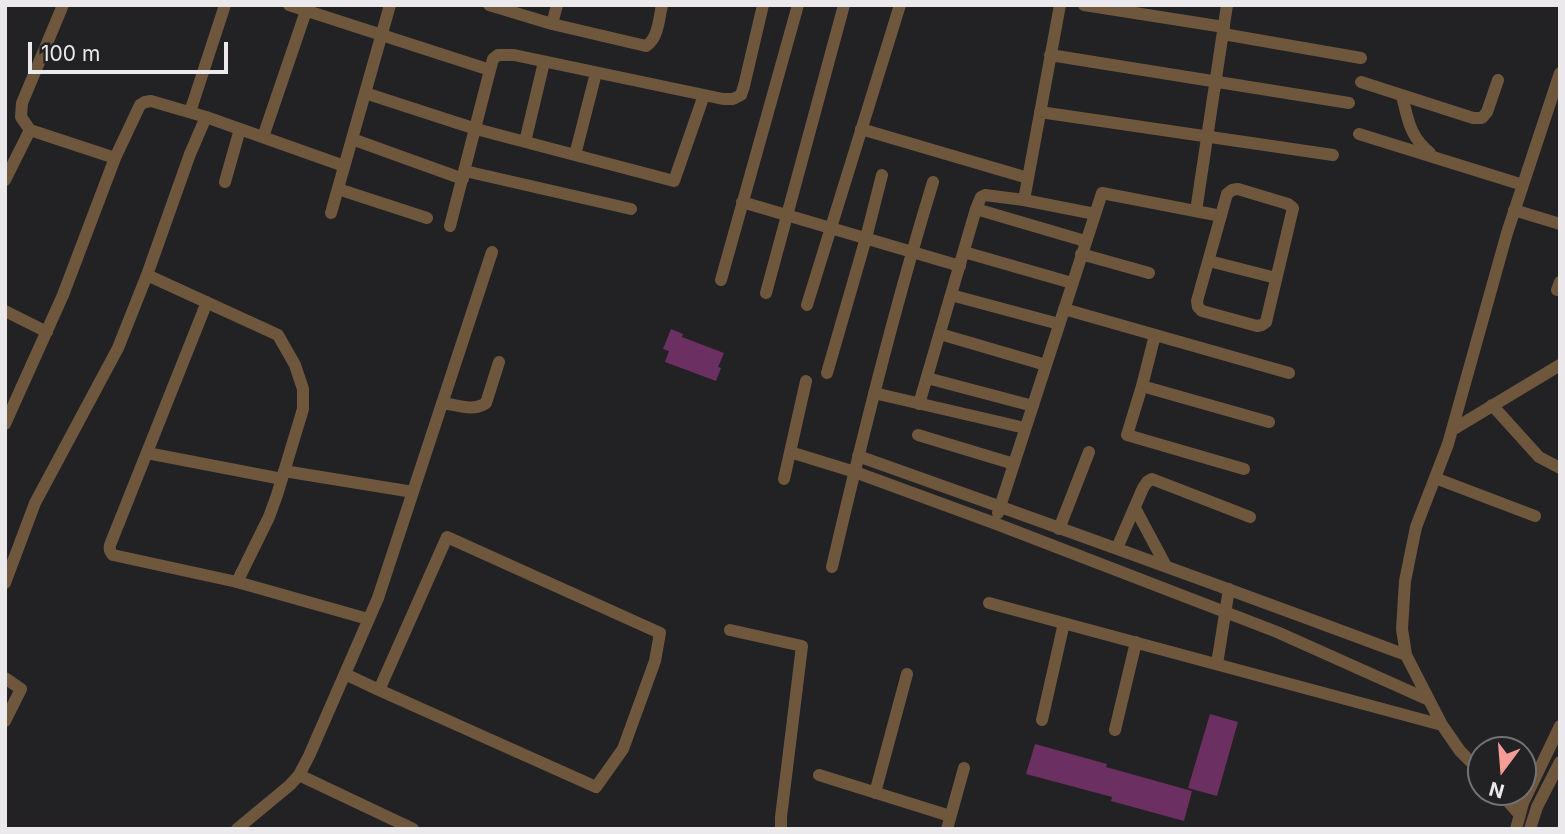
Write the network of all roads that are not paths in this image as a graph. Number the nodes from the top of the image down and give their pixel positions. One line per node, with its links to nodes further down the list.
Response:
1 (63, 5): 39 (street)
2 (225, 5): 33 (street)
3 (289, 5): 15 (street)
4 (390, 5): 18 (street)
5 (489, 5): 16 (street)
6 (557, 5): 16 (street)
7 (662, 5): 16 (street)
8 (763, 5): 30 (street)
9 (798, 5): 59 (street)
10 (844, 5): 66 (street)
11 (900, 5): 38 (street)
12 (1060, 5): 19 (street)
13 (1084, 5): 17 (street)
14 (1227, 5): 17 (street)
15 (306, 11): 18 (street); 42 (street)
16 (552, 24)
17 (1223, 30): 20 (street); 26 (street)
18 (382, 35): 22 (street); 28 (street)
19 (1050, 55): 26 (street); 34 (street)
20 (1362, 58)
21 (544, 62): 22 (street); 23 (street); 44 (street)
22 (490, 70): 37 (street)
23 (596, 73): 30 (street); 45 (street)
24 (1560, 73): 29 (street)
25 (1498, 80): 31 (street)
26 (1216, 81): 32 (street); 41 (street)
27 (1361, 82): 31 (street)
28 (365, 93): 37 (street); 43 (street)
29 (1557, 93): 56 (street)
30 (704, 96): 45 (street)
31 (1402, 96): 48 (street)
32 (1349, 103)
33 (190, 112): 35 (street); 47 (street)
34 (1040, 112): 41 (street); 52 (street)
35 (206, 117): 36 (street); 80 (street)
36 (240, 129): 42 (street); 54 (street)
37 (476, 129): 44 (street); 50 (street)
38 (861, 129): 52 (street); 71 (street)
39 (30, 130): 47 (street); 53 (street)
40 (1359, 134): 48 (street)
41 (1208, 136): 46 (street); 63 (street)
42 (263, 137): 49 (street)
43 (352, 139): 49 (street); 50 (street)
44 (525, 142): 45 (street)
45 (575, 155)
46 (1333, 155)
47 (114, 158): 91 (street)
48 (1435, 158): 56 (street)
49 (344, 166): 57 (street)
50 (464, 175): 60 (street); 70 (street)
51 (882, 175): 72 (street)
52 (1028, 178): 58 (street)
53 (5, 180)
54 (225, 182)
55 (933, 182): 74 (street)
56 (1523, 185): 62 (street)
57 (338, 189): 64 (street); 68 (street)
58 (1024, 200): 61 (street); 65 (street)
59 (742, 202): 66 (street); 82 (street)
60 (631, 209)
61 (976, 209): 73 (street); 76 (street)
62 (1514, 210): 69 (street); 110 (street)
63 (1196, 211): 65 (street); 67 (street)
64 (331, 213)
65 (1095, 214): 73 (street)
66 (787, 215): 71 (street); 84 (street)
67 (1221, 216): 77 (street); 81 (street)
68 (427, 218)
69 (1560, 224)
70 (450, 226)
71 (830, 228): 72 (street); 87 (street)
72 (866, 238): 74 (street); 97 (street)
73 (1083, 248): 79 (street); 83 (street)
74 (912, 251): 78 (street); 102 (street)
75 (492, 252): 103 (street)
76 (964, 253): 78 (street); 83 (street)
77 (1209, 261): 81 (street); 81 (street)
78 (960, 266): 85 (street)
79 (1149, 273)
80 (147, 275): 86 (street); 134 (street)
81 (1276, 278)
82 (720, 280)
83 (1072, 283): 88 (street)
84 (766, 293)
85 (951, 295): 90 (street); 92 (street)
86 (207, 302): 114 (street); 120 (street)
87 (807, 305)
88 (1064, 309): 90 (street); 93 (street)
89 (5, 311): 91 (street)
90 (1059, 324): 95 (street)
91 (47, 332): 108 (street)
92 (940, 334): 95 (street); 99 (street)
93 (1155, 335): 98 (street); 101 (street)
94 (499, 362): 103 (street)
95 (1046, 365): 106 (street)
96 (1560, 365): 105 (street)
97 (827, 373)
98 (1289, 373)
99 (927, 378): 104 (street); 106 (street)
100 (806, 381): 112 (street)
101 (1143, 386): 107 (street); 118 (street)
102 (874, 393): 104 (street); 115 (street)
103 (442, 403): 123 (street)
104 (919, 404): 109 (street)
105 (1492, 405): 110 (street); 117 (street)
106 (1032, 406): 109 (street)
107 (1269, 422)
108 (5, 424)
109 (1025, 428): 116 (street)
110 (1452, 430): 122 (street)
111 (918, 435): 116 (street)
112 (790, 452): 119 (street); 121 (street)
113 (1089, 452): 129 (street)
114 (146, 453): 120 (street); 133 (street)
115 (858, 456): 119 (street); 124 (street)
116 (1014, 464): 124 (street)
117 (1560, 468)
118 (1244, 469)
119 (855, 472): 128 (street); 132 (street)
120 (283, 475): 123 (street); 133 (street)
121 (785, 478)
122 (1435, 478): 126 (street); 142 (street)
123 (413, 492): 138 (street)
124 (1000, 506): 128 (street); 129 (street)
125 (1135, 508): 127 (street); 130 (street); 131 (street)
126 (1535, 516)
127 (1250, 517)
128 (994, 523): 137 (street)
129 (1059, 529): 130 (street)
130 (1117, 548): 131 (street)
131 (1166, 566): 135 (street)
132 (832, 568)
133 (237, 582): 138 (street)
134 (5, 583)
135 (1229, 589): 137 (street); 142 (street)
136 (989, 603): 139 (street)
137 (1226, 612): 143 (street); 148 (street)
138 (368, 619): 144 (street)
139 (1064, 623): 141 (street); 149 (street)
140 (730, 630): 165 (street)
141 (1136, 642): 143 (street); 153 (street)
142 (1406, 655): 148 (street)
143 (1217, 664): 151 (street)
144 (345, 674): 147 (street); 157 (street)
145 (907, 674): 159 (street)
146 (5, 678): 150 (street)
147 (379, 690): 147 (street)
148 (1429, 699): 151 (street)
149 (1042, 720)
150 (5, 721)
151 (1442, 725): 154 (street)
152 (1560, 726): 161 (street)
153 (1115, 730)
154 (1467, 758)
155 (1560, 762): 167 (street)
156 (964, 768): 162 (street)
157 (299, 775): 163 (street); 164 (street)
158 (818, 775): 159 (street)
159 (874, 793): 162 (street)
160 (1512, 806): 161 (street)
161 (1519, 814): 166 (street)
162 (948, 822)
163 (237, 829)
164 (412, 829)
165 (781, 829)
166 (1516, 829)
167 (1530, 829)

